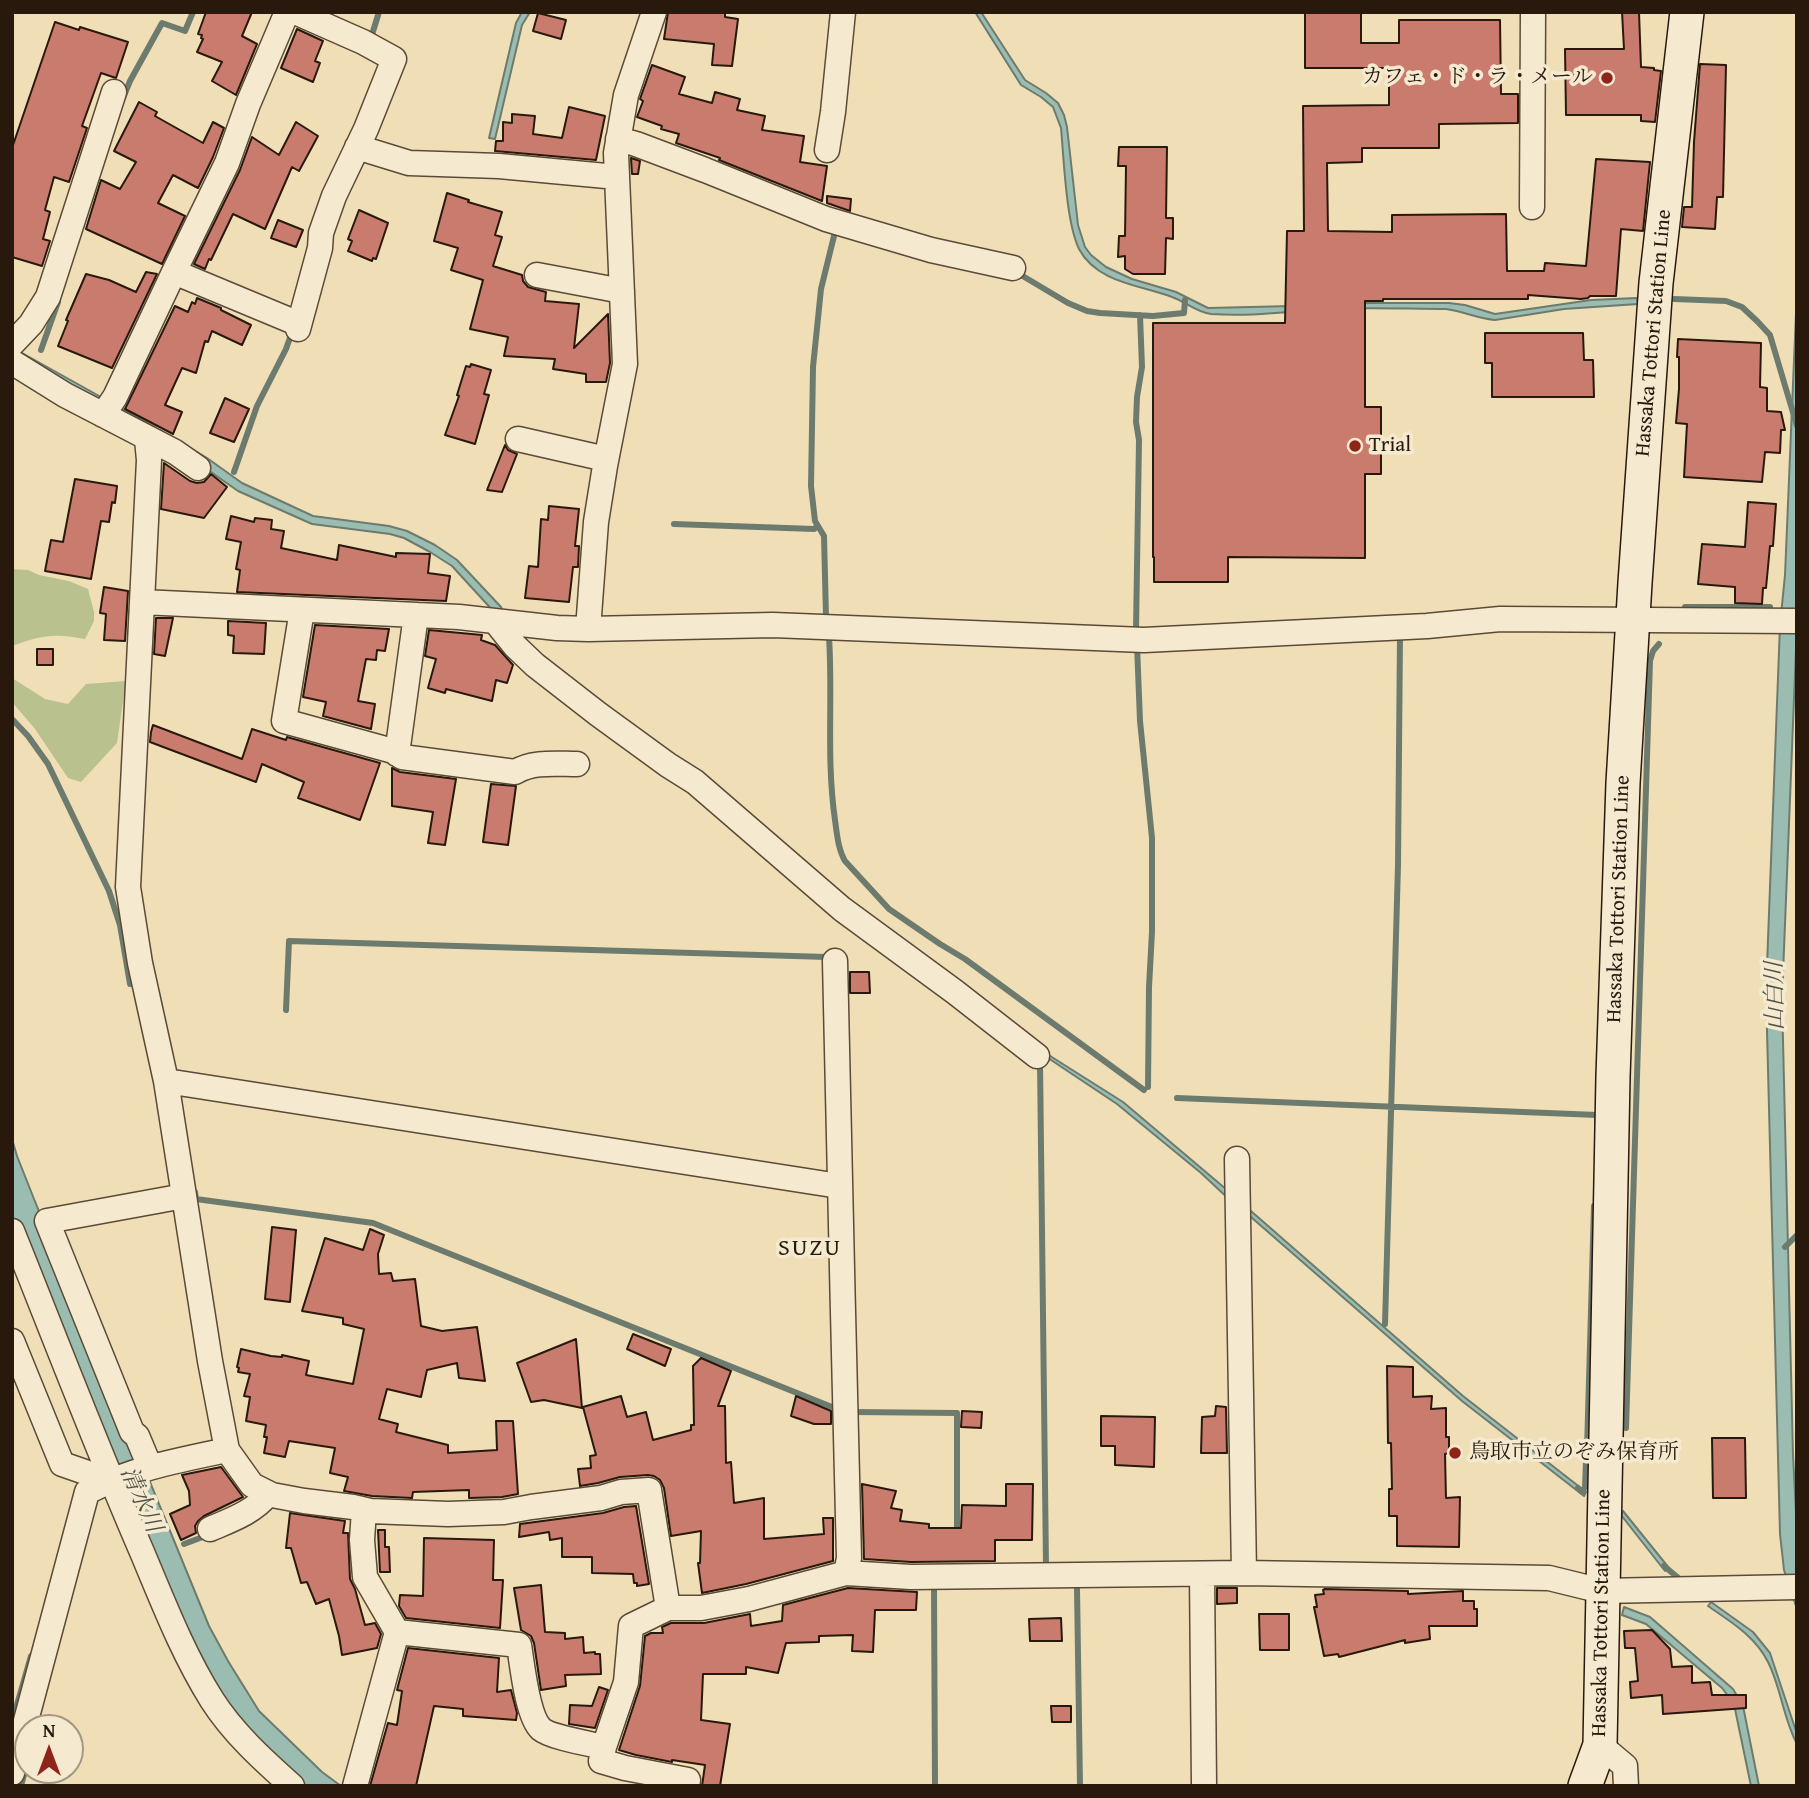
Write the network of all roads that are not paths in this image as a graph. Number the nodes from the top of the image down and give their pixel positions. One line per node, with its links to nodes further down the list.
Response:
1 (287, 12): 14 (street)
2 (295, 12): 9 (street)
3 (654, 12): 8 (street)
4 (843, 12): 10 (street)
5 (1533, 12): 12 (street)
6 (1687, 12): 27 (main road, Hassaka Tottori Station Line)
7 (114, 92): 17 (street)
8 (618, 139): 11 (street); 13 (street)
9 (357, 147): 11 (street); 14 (street)
10 (827, 150)
11 (617, 177): 16 (street)
12 (1532, 206)
13 (1013, 268)
14 (173, 272): 19 (street)
15 (537, 275): 16 (street)
16 (622, 290): 22 (street)
17 (12, 344)
18 (12, 362): 19 (street)
19 (103, 415): 20 (street)
20 (147, 439): 23 (street); 24 (street)
21 (518, 439): 22 (street)
22 (606, 459): 30 (street)
23 (198, 468)
24 (142, 602): 25 (street); 35 (street)
25 (302, 610): 26 (street); 31 (street)
26 (416, 615): 28 (street); 31 (street)
27 (1632, 619): 29 (street); 30 (street); 51 (main road, Hassaka Tottori Station Line)
28 (495, 621): 30 (street); 34 (street)
29 (1797, 621)
30 (588, 629)
31 (397, 754): 32 (street)
32 (577, 764)
33 (835, 961): 37 (street)
34 (1037, 1056)
35 (166, 1081): 37 (street); 38 (street)
36 (1237, 1159): 48 (street)
37 (839, 1186): 47 (street)
38 (184, 1196): 41 (street); 42 (street)
39 (12, 1231): 43 (street)
40 (12, 1341): 43 (street)
41 (227, 1450): 42 (street); 44 (street)
42 (150, 1466): 43 (street)
43 (108, 1481): 56 (street); 57 (street)
44 (268, 1494): 45 (street); 46 (street)
45 (364, 1510): 52 (street); 53 (street)
46 (210, 1529)
47 (846, 1573): 49 (street); 52 (street)
48 (1244, 1573): 49 (street); 51 (street)
49 (1202, 1574): 60 (street)
50 (1797, 1587): 51 (street)
51 (1602, 1591): 54 (main road, Hassaka Tottori Station Line)
52 (668, 1608): 55 (street)
53 (397, 1632): 55 (street); 58 (street)
54 (1600, 1745): 61 (main road, Hassaka Tottori Station Line); 62 (street)
55 (604, 1747): 59 (street)
56 (12, 1773)
57 (292, 1786)
58 (355, 1786)
59 (687, 1786)
60 (1204, 1786)
61 (1586, 1786)
62 (1626, 1786)

